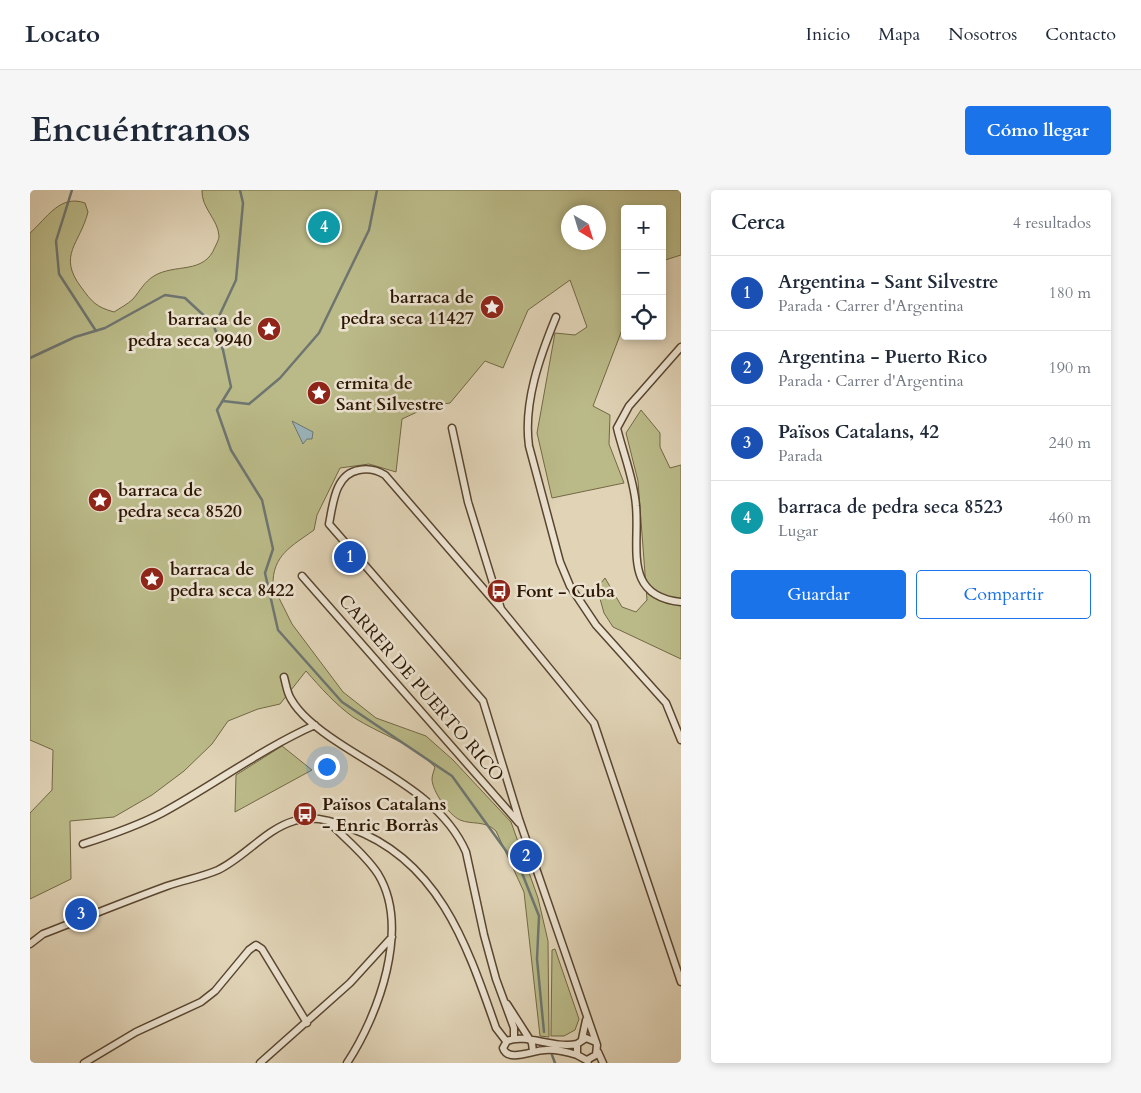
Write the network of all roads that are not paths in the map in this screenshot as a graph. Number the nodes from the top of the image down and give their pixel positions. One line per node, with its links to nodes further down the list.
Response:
1 (556, 317): 9 (street)
2 (681, 347): 5 (street)
3 (452, 428): 6 (street)
4 (302, 576): 11 (street, CARRER DE PUERTO RICO)
5 (681, 602)
6 (501, 609): 10 (street); 17 (street)
7 (284, 677): 8 (street)
8 (315, 725): 14 (street); 18 (street)
9 (681, 740)
10 (513, 797): 11 (street, CARRER DE PUERTO RICO); 13 (street)
11 (497, 798): 13 (street, CARRER DE PUERTO RICO)
12 (328, 821): 15 (street); 16 (street); 22 (street)
13 (522, 826): 19 (street)
14 (84, 844)
15 (393, 936): 20 (street); 33 (street)
16 (30, 944)
17 (681, 982)
18 (503, 999): 21 (street); 23 (street)
19 (586, 1011): 24 (street); 25 (street)
20 (307, 1023): 31 (street); 32 (street)
21 (514, 1039): 22 (street); 23 (street)
22 (506, 1041): 29 (street)
23 (530, 1041): 24 (street); 27 (street)
24 (580, 1042): 25 (street); 28 (street)
25 (596, 1042): 26 (street)
26 (598, 1052): 30 (street); 35 (street)
27 (532, 1053): 28 (street); 29 (street); 34 (street)
28 (577, 1055): 30 (street)
29 (522, 1060)
30 (589, 1062)
31 (84, 1063)
32 (260, 1063)
33 (347, 1063)
34 (530, 1063)
35 (602, 1063)

